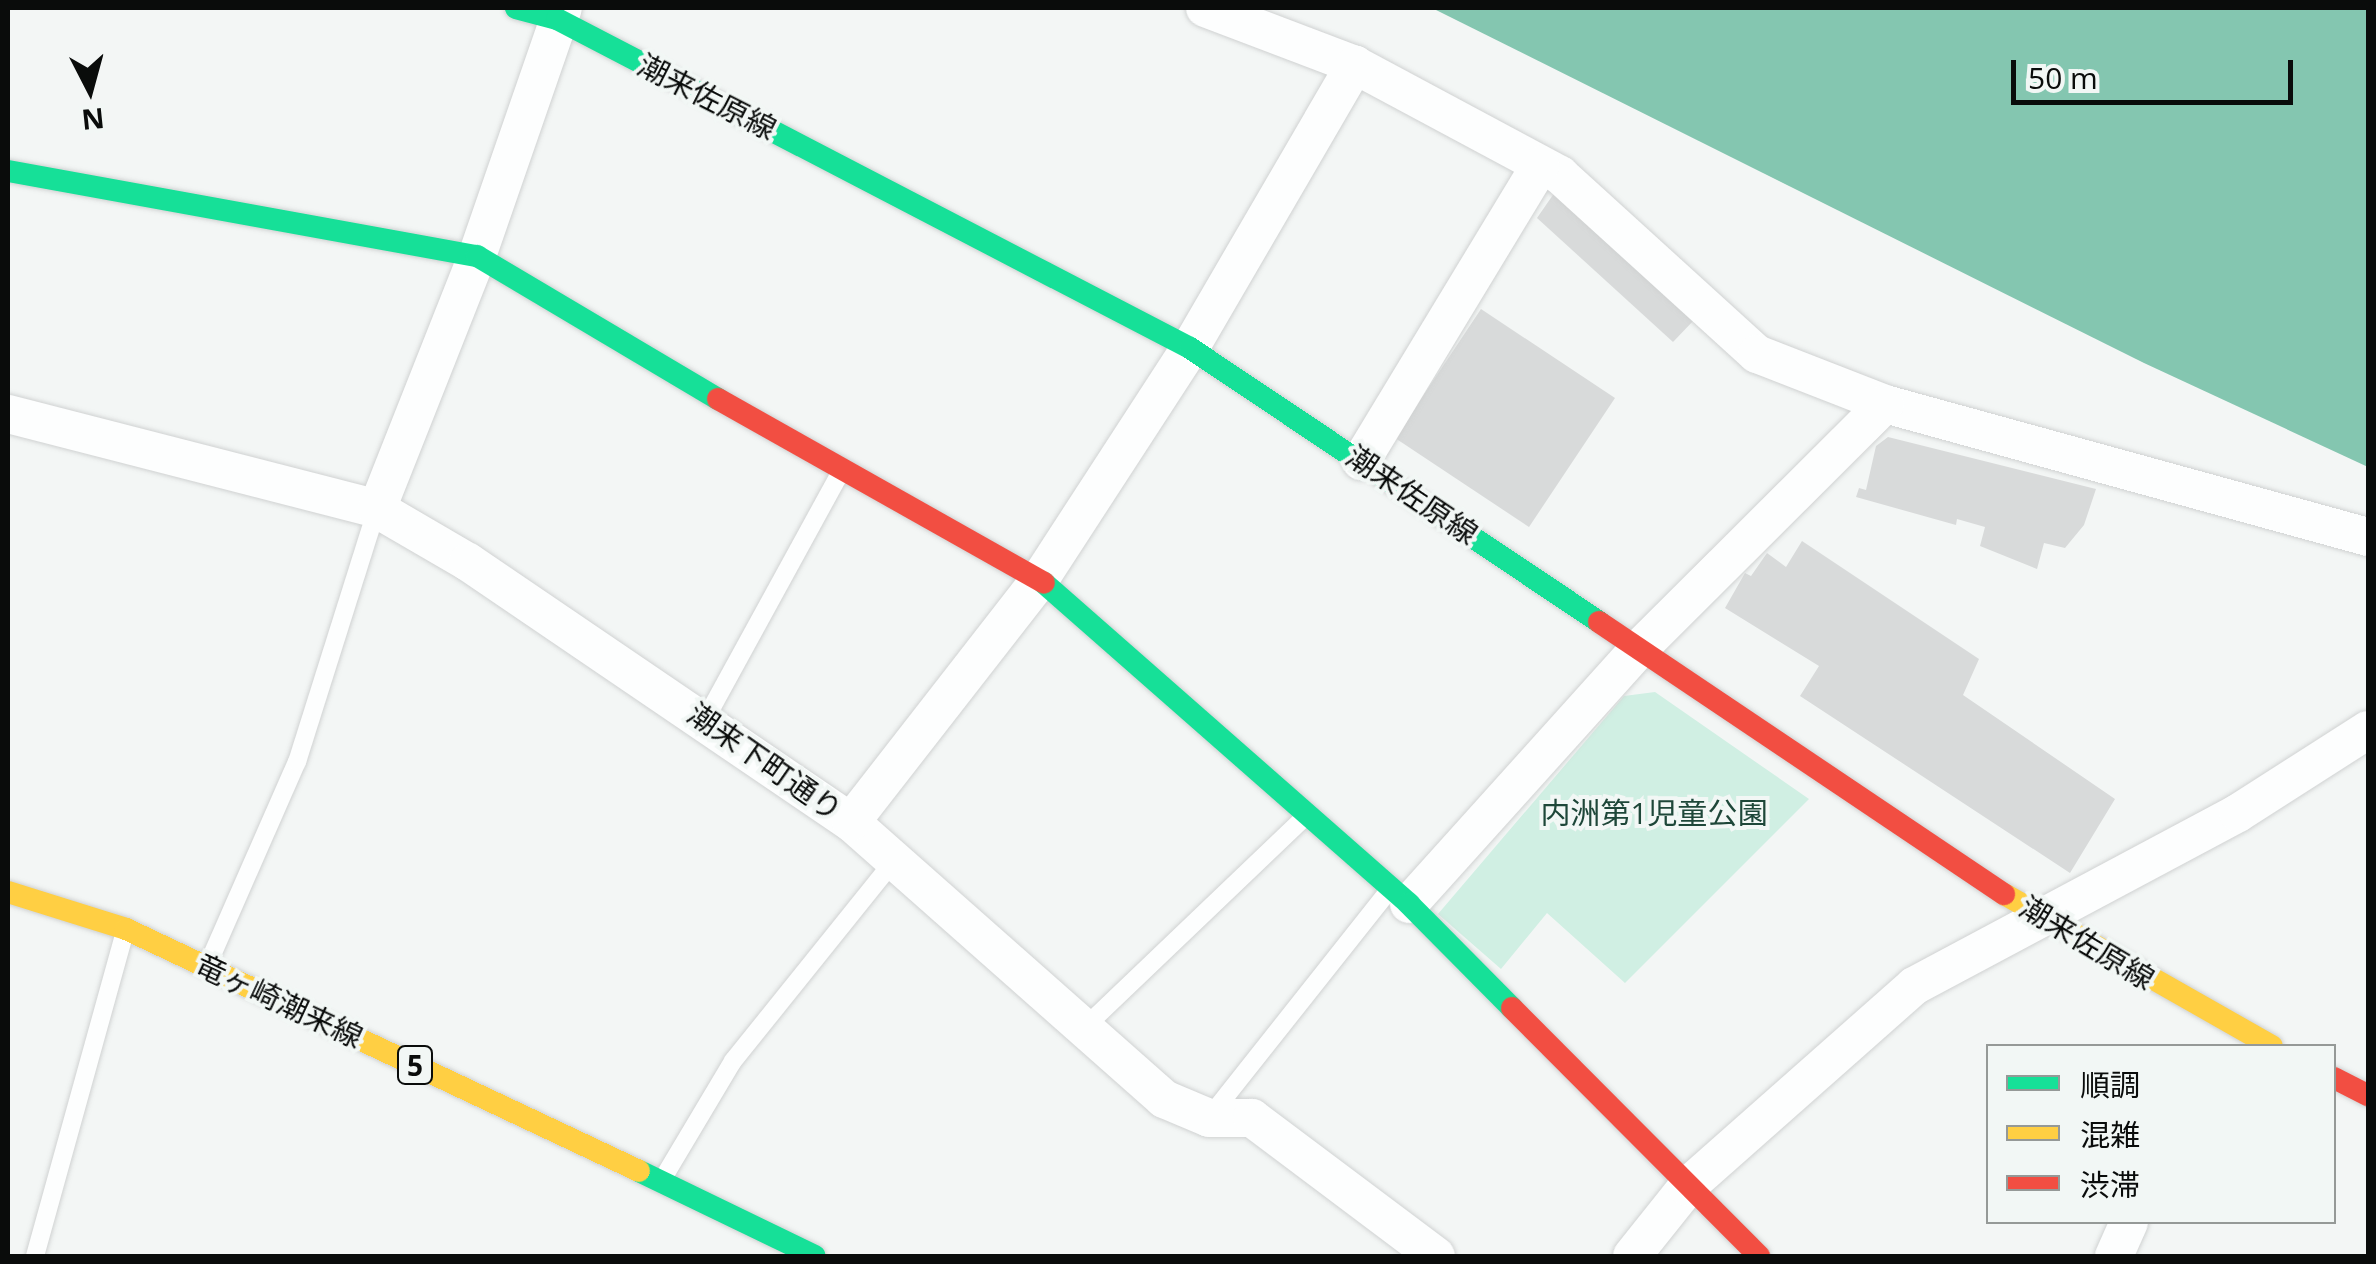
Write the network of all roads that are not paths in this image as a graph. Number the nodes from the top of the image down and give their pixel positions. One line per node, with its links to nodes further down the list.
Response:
1 (516, 8): 3 (main road, 潮来佐原線)
2 (1205, 8): 4 (street)
3 (560, 14): 7 (street); 8 (main road, 潮来佐原線)
4 (1355, 65): 5 (street); 8 (street)
5 (1540, 165): 9 (street); 11 (street)
6 (8, 171): 7 (main road)
7 (477, 256): 12 (main road); 13 (street)
8 (1190, 348): 11 (main road, 潮来佐原線); 15 (street)
9 (1884, 404): 14 (street); 16 (street)
10 (8, 414): 13 (street, 潮来下町通り)
11 (1360, 461): 16 (main road, 潮来佐原線)
12 (841, 472): 15 (main road); 17 (lane)
13 (377, 509): 17 (street, 潮来下町通り); 26 (lane)
14 (2368, 537)
15 (1040, 579): 19 (main road); 20 (street)
16 (1639, 649): 23 (street); 24 (main road, 潮来佐原線)
17 (705, 720): 20 (street, 潮来下町通り)
18 (2368, 730): 24 (street)
19 (1307, 814): 23 (main road); 27 (lane)
20 (850, 822): 21 (street, 潮来下町通り)
21 (894, 861): 27 (street, 潮来下町通り); 33 (lane)
22 (8, 892): 25 (main road, 竜ヶ崎潮来線 / 5)
23 (1400, 896): 32 (lane); 34 (main road)
24 (2042, 919): 28 (main road, 潮来佐原線); 34 (street)
25 (126, 929): 26 (main road, 竜ヶ崎潮来線 / 5); 36 (lane)
26 (207, 967): 33 (main road, 竜ヶ崎潮来線 / 5)
27 (1084, 1028): 32 (street, 潮来下町通り)
28 (2212, 1033): 29 (main road, 潮来佐原線)
29 (2263, 1044)
30 (2336, 1079): 31 (main road)
31 (2368, 1095)
32 (1209, 1118): 38 (street, 潮来下町通り)
33 (659, 1184): 37 (main road, 竜ヶ崎潮来線 / 5)
34 (1688, 1187): 39 (street); 40 (main road)
35 (2128, 1224): 41 (street)
36 (35, 1256)
37 (815, 1256)
38 (1436, 1256)
39 (1632, 1256)
40 (1759, 1256)
41 (2114, 1256)

